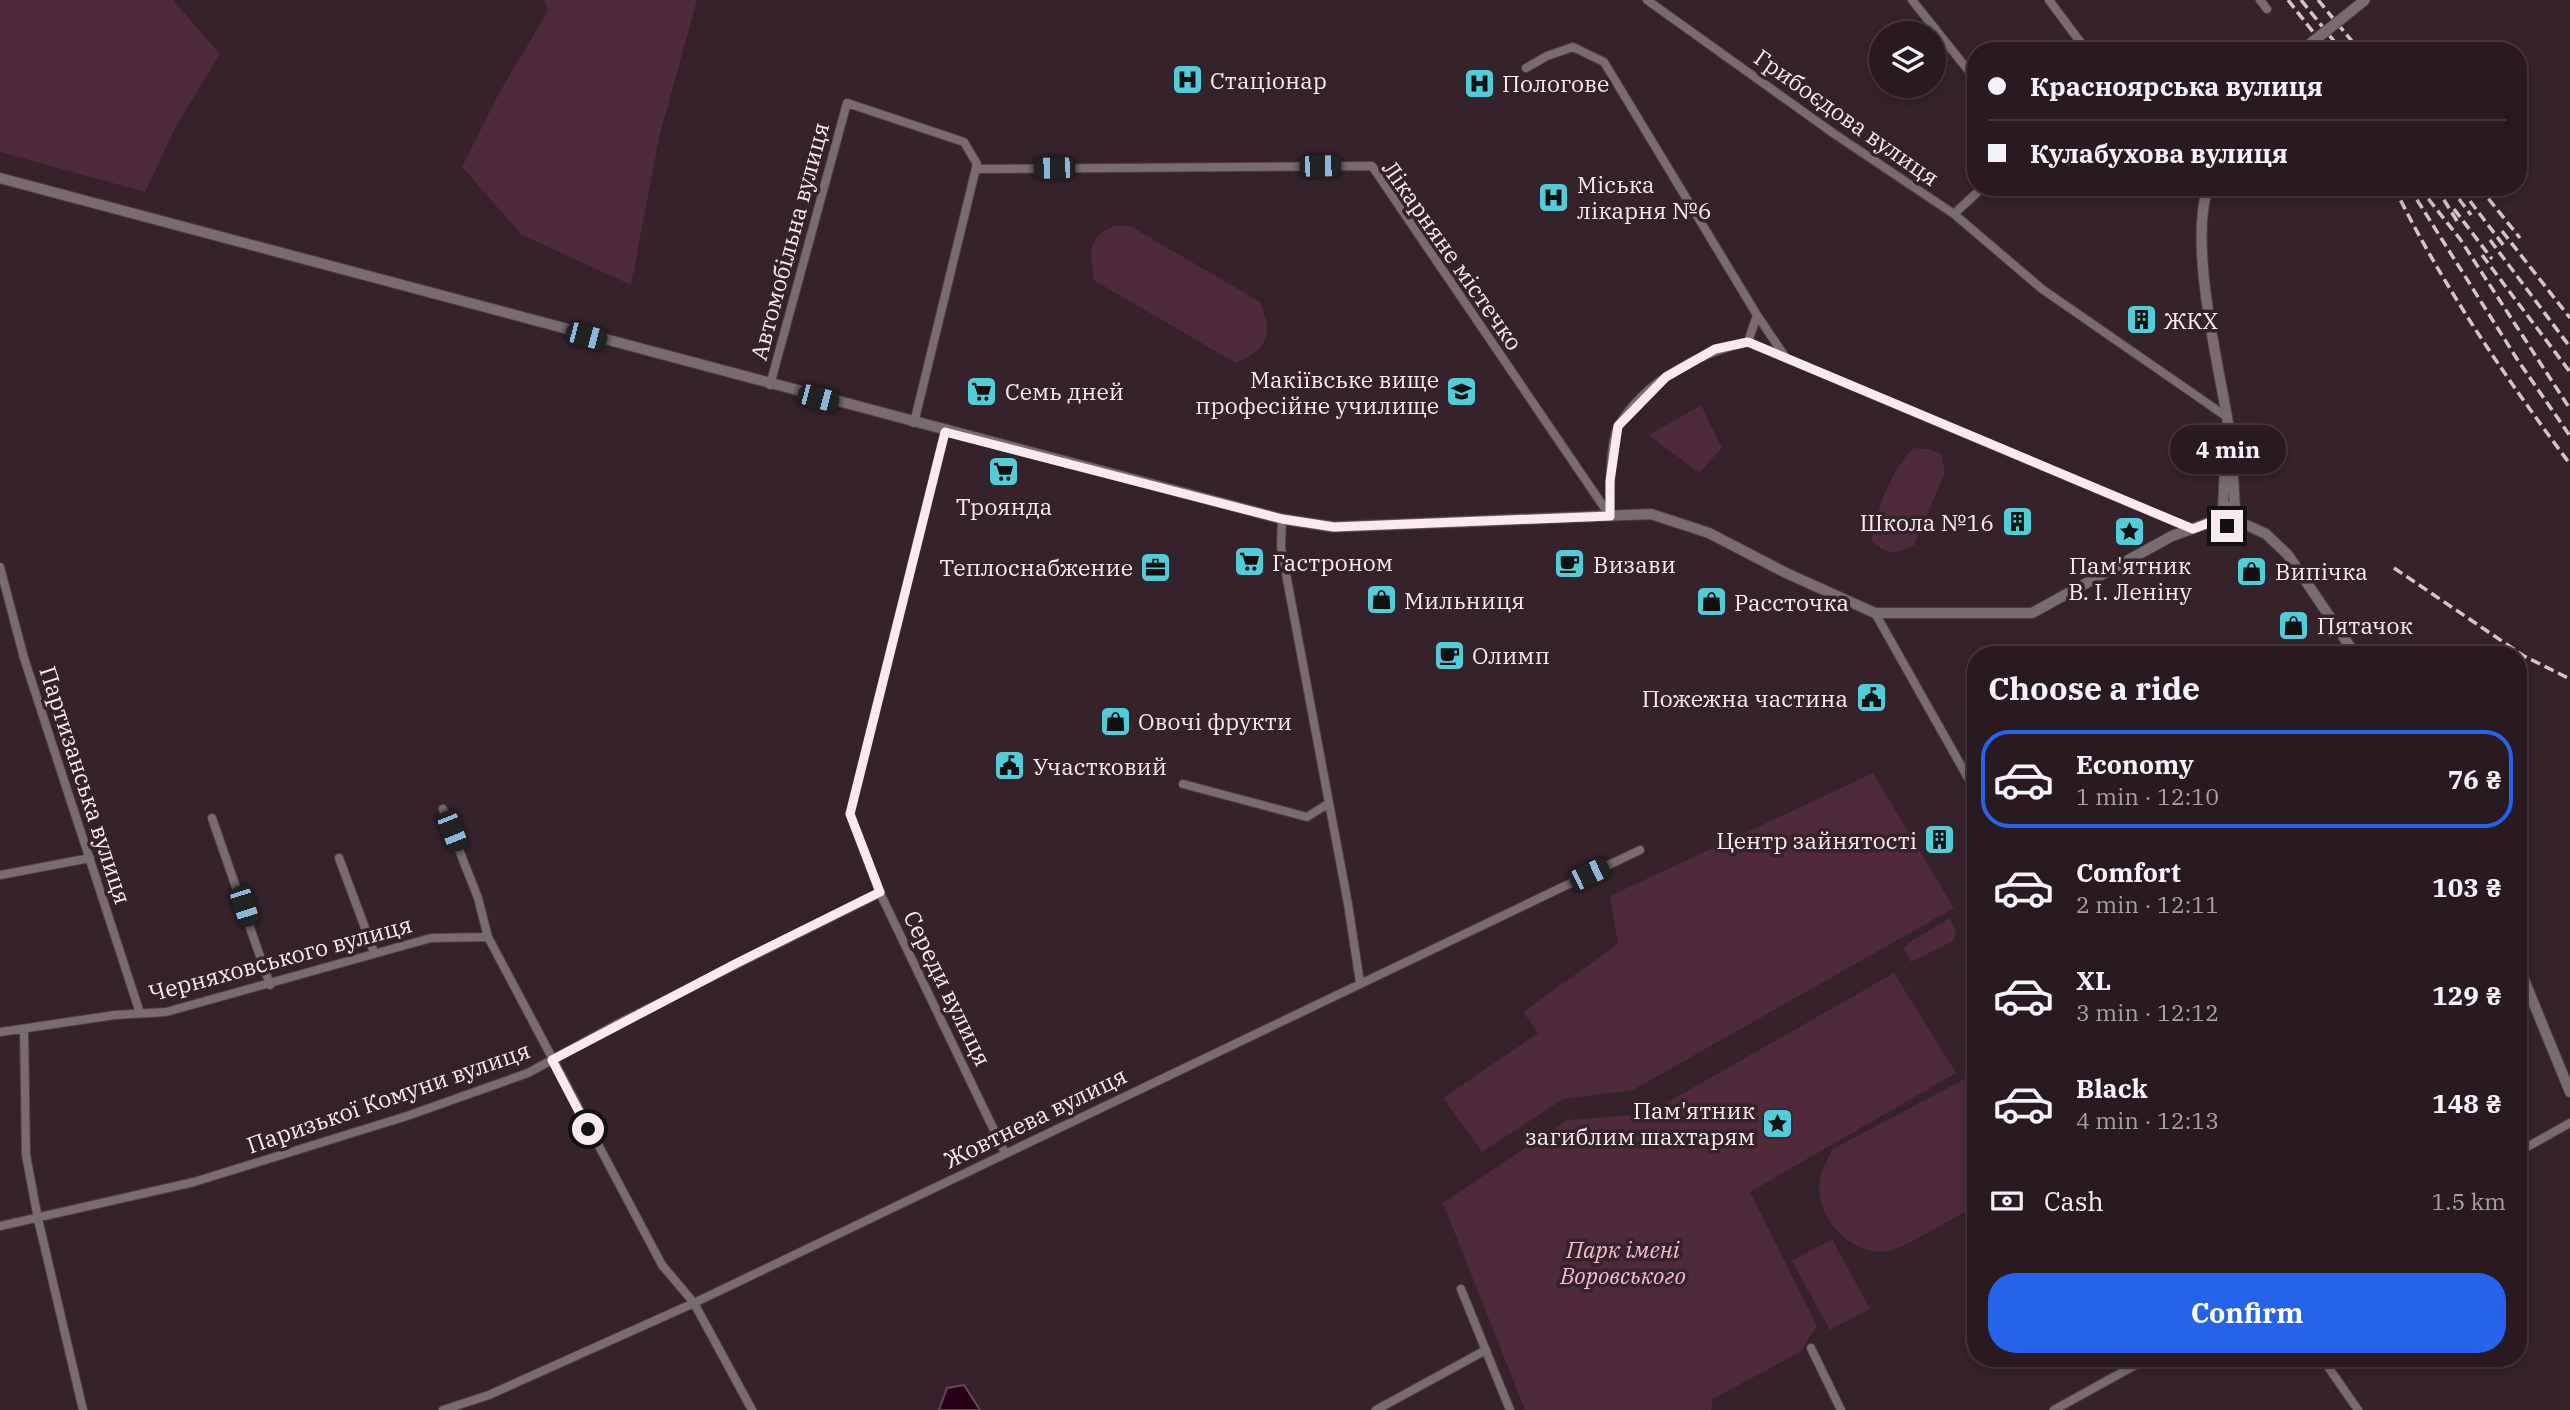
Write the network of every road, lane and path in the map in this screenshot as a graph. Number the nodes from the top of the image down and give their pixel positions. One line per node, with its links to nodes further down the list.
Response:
1 (1647, 0): 15 (street, Грибоєдова вулиця)
2 (1912, 0): 10 (street)
3 (2049, 0): 7 (street)
4 (2260, 0): 6 (street)
5 (2365, 0): 8 (street, bridge)
6 (2267, 9)
7 (2080, 42)
8 (2312, 42)
9 (1526, 68): 16 (street)
10 (1967, 69)
11 (976, 169): 19 (street, Автомобільна вулиця); 21 (street); 25 (street, Лікарняне містечко)
12 (0, 178): 19 (street)
13 (1973, 196): 15 (street)
14 (2207, 196): 20 (street)
15 (1954, 214): 20 (street, Грибоєдова вулиця)
16 (1757, 315): 17 (street); 18 (street)
17 (1748, 342): 18 (street); 25 (street)
18 (1786, 358): 28 (street)
19 (770, 385): 21 (street)
20 (2227, 417): 23 (street); 24 (street)
21 (914, 423): 22 (street)
22 (945, 432): 26 (street); 41 (street, Середи вулиця)
23 (2235, 509): 24 (street); 27 (street)
24 (2221, 514): 27 (street); 28 (street)
25 (1610, 516): 26 (street); 30 (street)
26 (1282, 519): 34 (street)
27 (2238, 521): 31 (street)
28 (2193, 529): 30 (street)
29 (0, 567): 38 (street, Партизанська вулиця)
30 (1875, 613): 32 (street)
31 (2350, 646)
32 (1967, 776)
33 (1182, 784): 34 (street)
34 (1329, 803): 44 (street)
35 (443, 809): 42 (street)
36 (212, 818): 45 (street)
37 (1640, 850): 44 (street, Жовтнева вулиця)
38 (90, 858): 40 (street); 47 (street, Партизанська вулиця)
39 (340, 858): 43 (street)
40 (0, 875)
41 (880, 892): 50 (street, Паризької Комуни вулиця); 54 (street, Середи вулиця)
42 (488, 937): 43 (street, Черняховського вулиця); 50 (street)
43 (374, 952): 45 (street, Черняховського вулиця)
44 (1360, 983): 54 (street, Жовтнева вулиця)
45 (270, 985): 47 (street, Черняховського вулиця)
46 (2527, 987): 51 (street)
47 (140, 1013): 48 (street, Черняховського вулиця)
48 (24, 1029): 49 (street, Черняховського вулиця); 55 (street)
49 (0, 1032)
50 (552, 1060): 55 (street, Паризької Комуни вулиця); 58 (street)
51 (2570, 1092)
52 (2570, 1123): 53 (street)
53 (2527, 1147)
54 (1005, 1153): 58 (street, Жовтнева вулиця)
55 (37, 1219): 56 (street, Паризької Комуни вулиця); 63 (street)
56 (0, 1226)
57 (1461, 1289): 60 (street)
58 (694, 1303): 64 (street, Жовтнева вулиця); 65 (street)
59 (1811, 1348): 68 (street)
60 (1486, 1350): 66 (street); 67 (street)
61 (2132, 1367): 69 (street)
62 (2328, 1367): 70 (street)
63 (83, 1410)
64 (443, 1410)
65 (752, 1410)
66 (1376, 1410)
67 (1510, 1410)
68 (1841, 1410)
69 (2054, 1410)
70 (2358, 1410)

